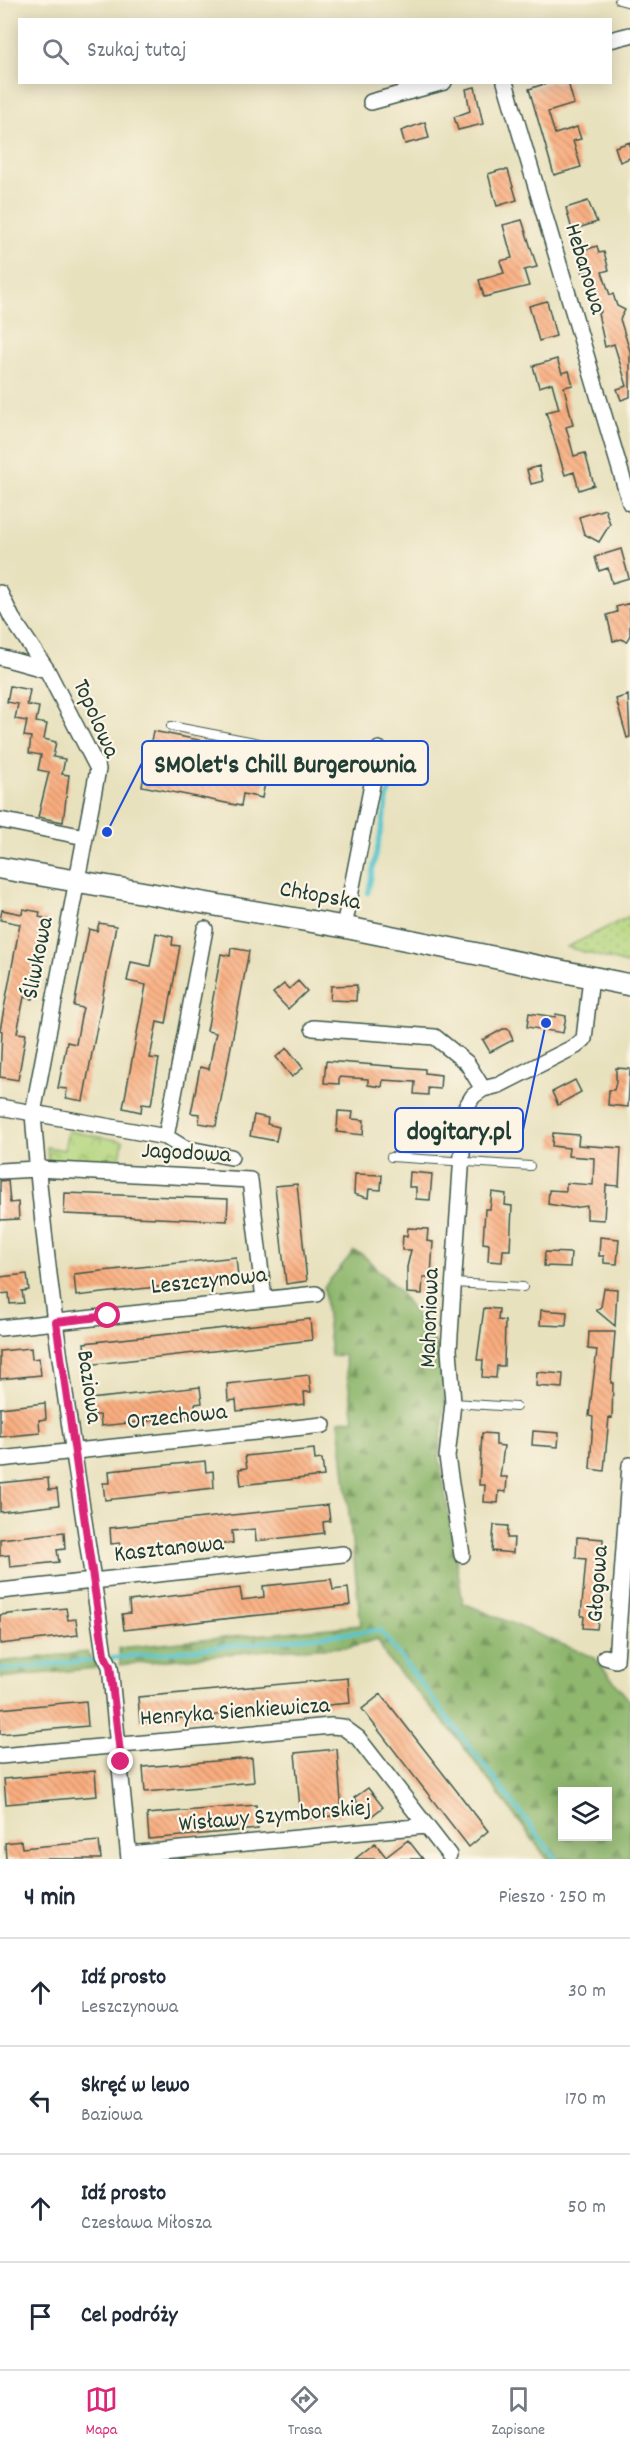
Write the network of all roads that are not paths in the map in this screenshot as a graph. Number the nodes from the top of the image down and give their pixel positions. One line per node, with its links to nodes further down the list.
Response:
1 (620, 0): 2 (lane)
2 (630, 3)
3 (630, 35): 4 (street)
4 (612, 40)
5 (437, 84): 7 (street)
6 (506, 84): 8 (street, Hebanowa)
7 (371, 102)
8 (630, 503)
9 (0, 593): 11 (street)
10 (0, 657): 11 (street, Topolowa)
11 (47, 669): 16 (street, Topolowa)
12 (171, 726): 14 (lane)
13 (379, 749): 19 (street)
14 (301, 751)
15 (0, 820): 16 (street)
16 (85, 837): 18 (street, Topolowa)
17 (0, 868): 18 (street, Chłopska)
18 (76, 882): 19 (street, Chłopska); 26 (street, Śliwkowa)
19 (344, 927): 21 (street, Chłopska)
20 (205, 929): 27 (street)
21 (591, 977): 22 (street, Chłopska); 24 (street, Mahoniowa)
22 (630, 985)
23 (313, 1028): 24 (street)
24 (483, 1089): 30 (street, Mahoniowa)
25 (0, 1107): 26 (street)
26 (33, 1113): 27 (street); 32 (street, Baziowa)
27 (166, 1137): 28 (street)
28 (231, 1157)
29 (391, 1157): 30 (lane)
30 (461, 1162): 31 (lane); 34 (street, Mahoniowa)
31 (530, 1166)
32 (37, 1169): 33 (street, Jagodowa); 37 (street, Jagodowa); 38 (street, Baziowa)
33 (0, 1171)
34 (454, 1283): 35 (lane); 40 (street, Mahoniowa)
35 (523, 1287)
36 (316, 1294): 37 (street, Leszczynowa)
37 (264, 1299): 38 (street, Leszczynowa)
38 (56, 1322): 39 (street, Leszczynowa); 43 (street, Baziowa)
39 (0, 1328)
40 (453, 1403): 41 (lane); 47 (street, Mahoniowa)
41 (516, 1407)
42 (323, 1425): 43 (street, Orzechowa)
43 (75, 1452): 44 (street, Orzechowa); 48 (street, Baziowa)
44 (0, 1459)
45 (630, 1465): 50 (street, Głogowa)
46 (343, 1554): 48 (street, Kasztanowa)
47 (462, 1555)
48 (94, 1581): 49 (street, Kasztanowa); 51 (street, Baziowa)
49 (0, 1591)
50 (605, 1657)
51 (120, 1745): 52 (street, Henryka Sienkiewicza); 53 (street, Henryka Sienkiewicza); 55 (street, Baziowa)
52 (0, 1756)
53 (426, 1826): 54 (street, Henryka Sienkiewicza); 55 (street, Wisławy Szymborskiej)
54 (449, 1855)
55 (129, 1856)

